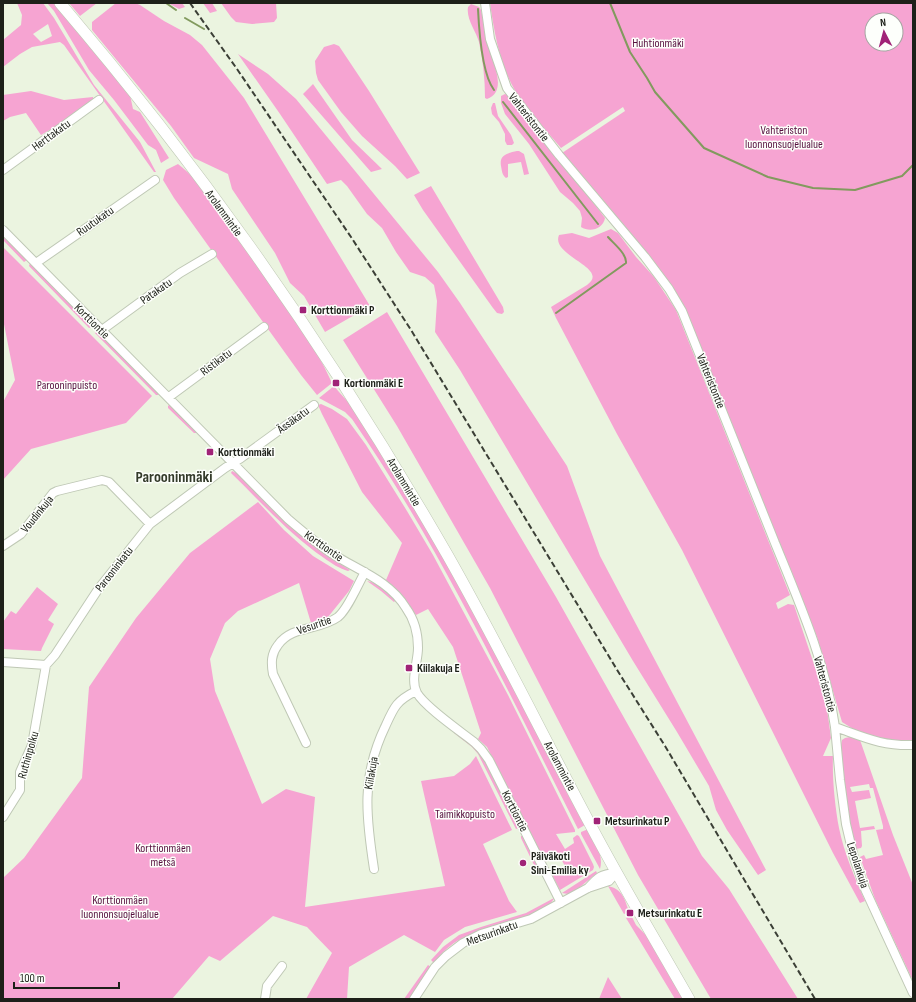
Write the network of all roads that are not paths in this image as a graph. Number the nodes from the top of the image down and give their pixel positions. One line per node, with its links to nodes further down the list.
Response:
1 (60, 3): 25 (street, Arolammintie)
2 (485, 3): 20 (street, Vahteristontie)
3 (99, 100): 4 (street, Herttakatu)
4 (3, 170)
5 (155, 180): 8 (street, Ruutukatu)
6 (3, 230): 8 (street, Korttiontie)
7 (212, 254): 10 (street, Patakatu)
8 (36, 263): 10 (street, Korttiontie)
9 (264, 327): 11 (street, Ristikatu)
10 (102, 330): 11 (street, Korttiontie)
11 (169, 398): 13 (street, Korttiontie)
12 (314, 405): 13 (street, Ässäkatu)
13 (234, 463): 14 (street, Parooninkatu); 16 (street, Korttiontie)
14 (150, 524): 15 (street, Voudinkuja); 18 (street, Parooninkatu)
15 (3, 546)
16 (364, 572): 19 (street, Korttiontie); 21 (street, Vesuritie)
17 (3, 662): 18 (street)
18 (46, 665): 23 (street, Ruthinpolku)
19 (416, 691): 24 (street, Kiilakuja); 26 (street, Korttiontie)
20 (835, 727): 22 (street, Vahteristontie); 28 (street, Lepolankuja)
21 (306, 743)
22 (913, 745)
23 (3, 817)
24 (374, 869)
25 (616, 873): 26 (street, Metsurinkatu); 31 (street, Arolammintie)
26 (562, 903): 30 (street, Metsurinkatu)
27 (282, 966): 29 (street)
28 (913, 993)
29 (265, 999)
30 (414, 999)
31 (689, 999)

